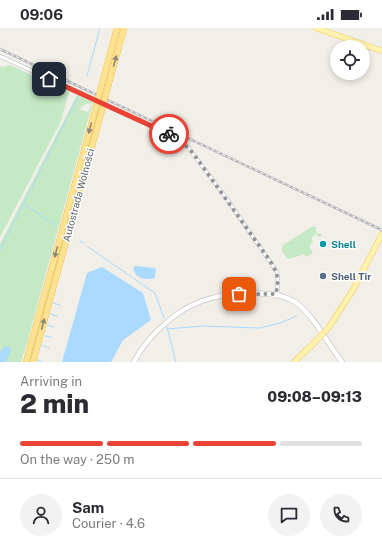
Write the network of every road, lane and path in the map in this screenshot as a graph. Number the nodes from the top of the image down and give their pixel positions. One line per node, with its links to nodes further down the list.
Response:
1 (117, 28): 8 (highway, Autostrada Wolności, one-way to 8, bridge)
2 (124, 28): 9 (highway, Autostrada Wolności, one-way to 2, bridge)
3 (316, 28): 4 (main road)
4 (382, 51)
5 (0, 56): 7 (street)
6 (382, 234): 11 (main road, bridge)
7 (276, 294): 10 (street); 12 (street)
8 (26, 362)
9 (33, 362)
10 (134, 362)
11 (294, 362)
12 (342, 362)

